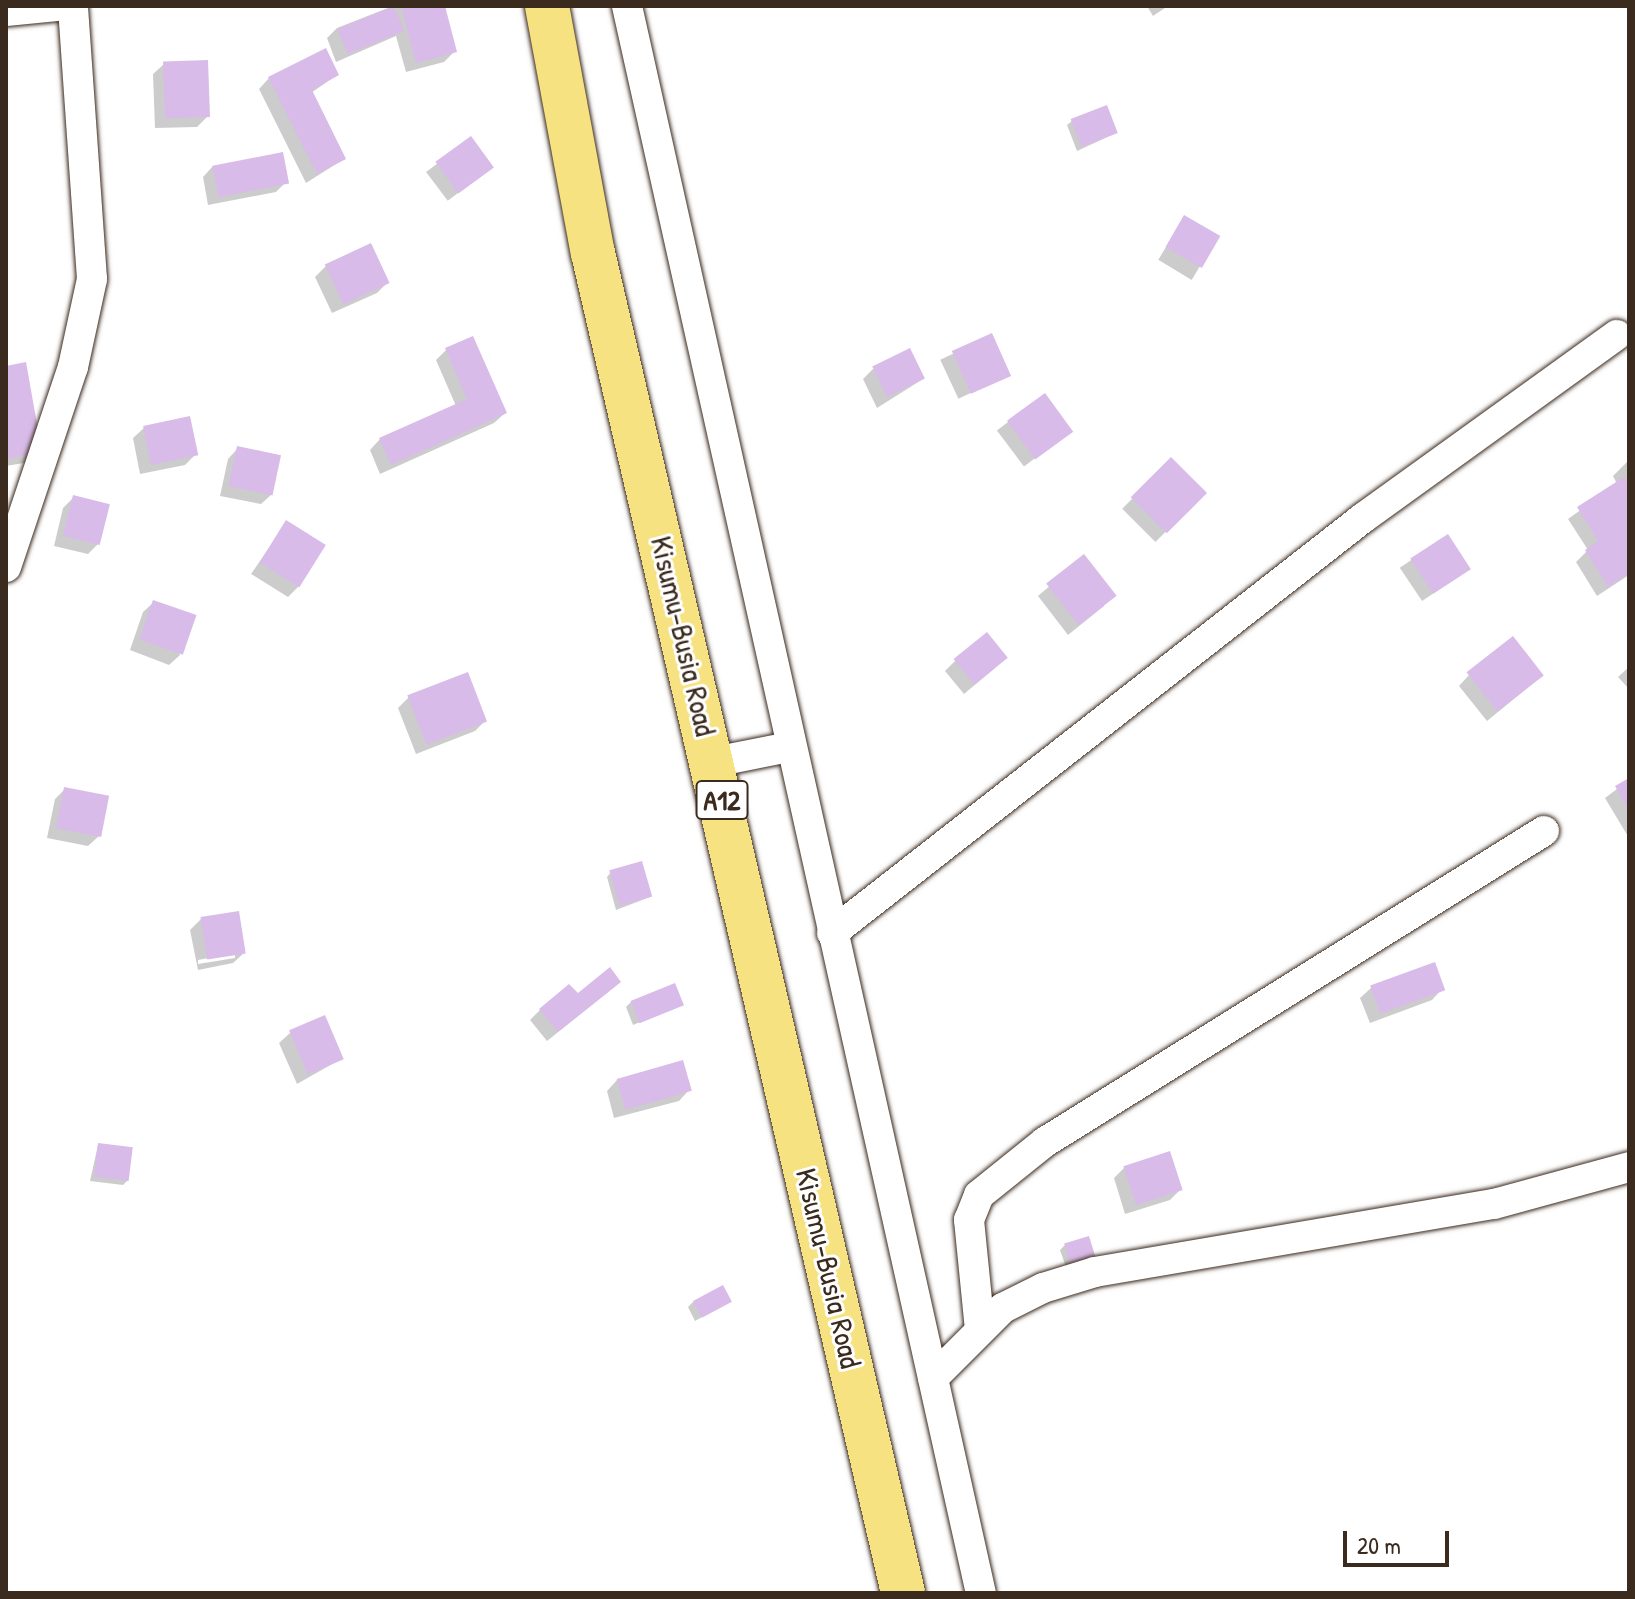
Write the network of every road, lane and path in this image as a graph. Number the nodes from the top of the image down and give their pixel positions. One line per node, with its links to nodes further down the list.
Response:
1 (57, 6): 5 (street)
2 (73, 6): 7 (street)
3 (547, 6): 9 (highway, Kisumu-Busia Road / A12)
4 (627, 6): 8 (street)
5 (6, 11)
6 (1617, 335): 11 (street)
7 (6, 567)
8 (789, 747): 9 (street); 11 (street)
9 (714, 762): 15 (highway, Kisumu-Busia Road / A12)
10 (1544, 831): 13 (street)
11 (832, 933): 14 (street)
12 (1629, 1167): 13 (street)
13 (980, 1330): 14 (street)
14 (933, 1378): 16 (street)
15 (903, 1593)
16 (981, 1593)

